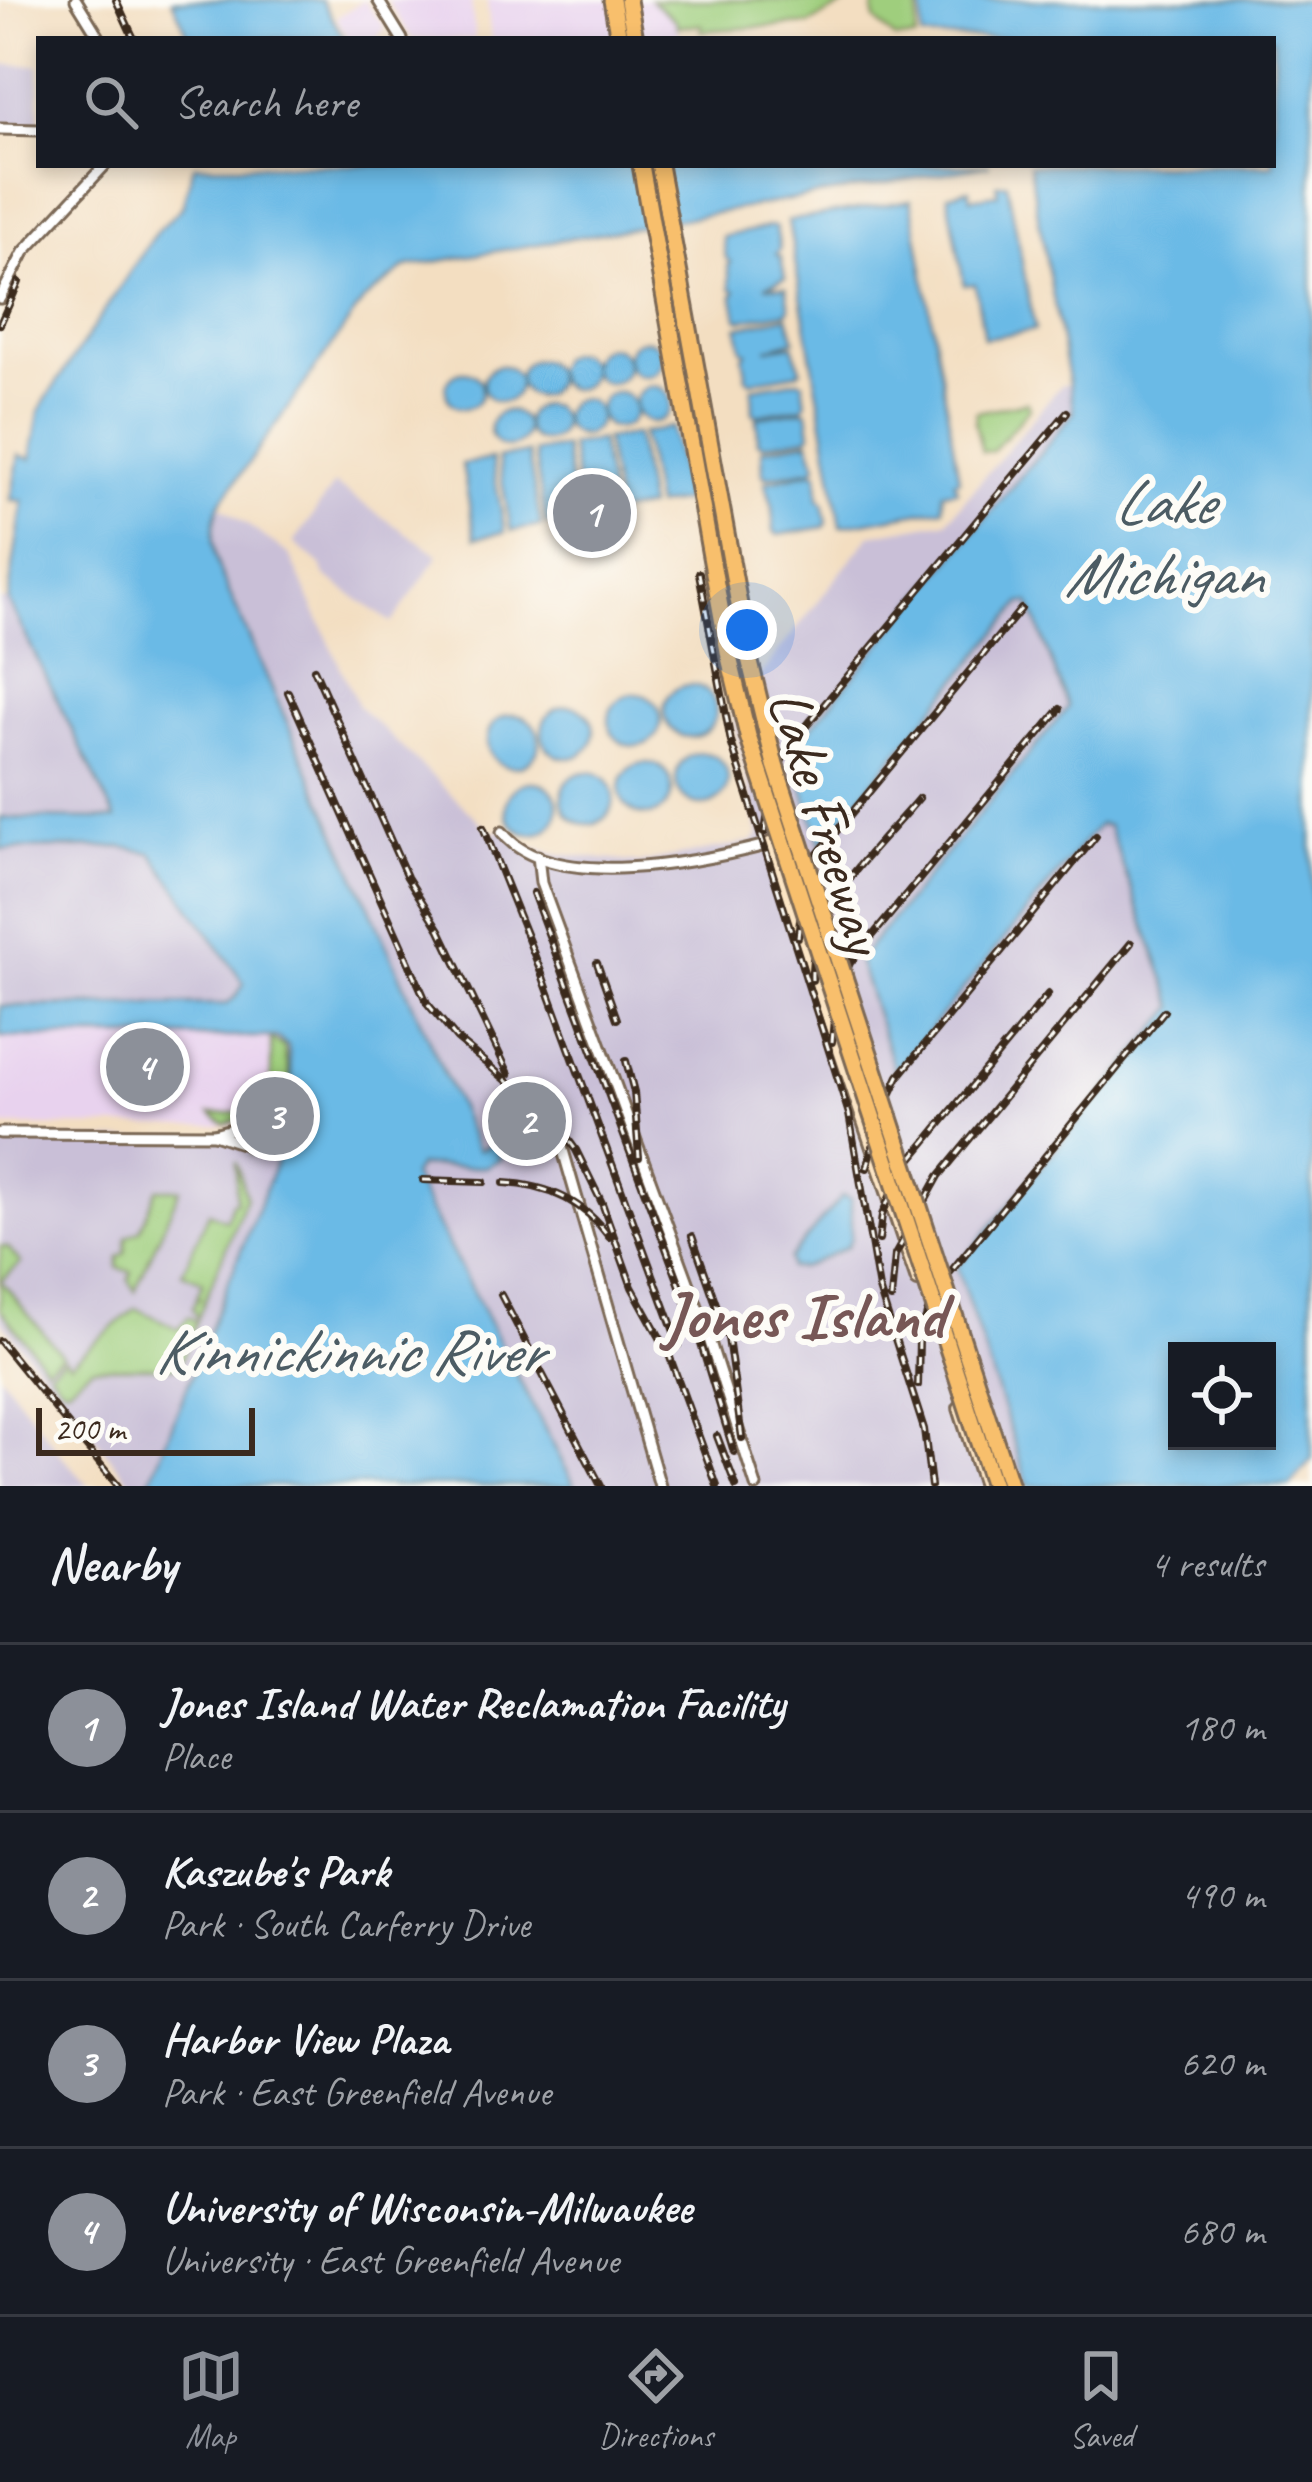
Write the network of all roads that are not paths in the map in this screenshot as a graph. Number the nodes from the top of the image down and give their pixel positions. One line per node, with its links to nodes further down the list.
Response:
1 (76, 0): 5 (street)
2 (378, 0): 6 (street)
3 (612, 0): 7 (highway)
4 (628, 0): 8 (highway)
5 (98, 36)
6 (400, 36)
7 (618, 36)
8 (634, 36)
9 (0, 129): 10 (street)
10 (36, 130)
11 (102, 168): 14 (street)
12 (641, 168): 23 (highway, Lake Freeway, bridge)
13 (659, 168): 24 (highway, Lake Freeway, bridge)
14 (0, 298)
15 (502, 832): 17 (street)
16 (770, 844): 17 (street); 23 (street)
17 (538, 856): 22 (street)
18 (542, 1104): 21 (street)
19 (0, 1133): 20 (street)
20 (214, 1133)
21 (660, 1486)
22 (756, 1486)
23 (989, 1486)
24 (1010, 1486)

